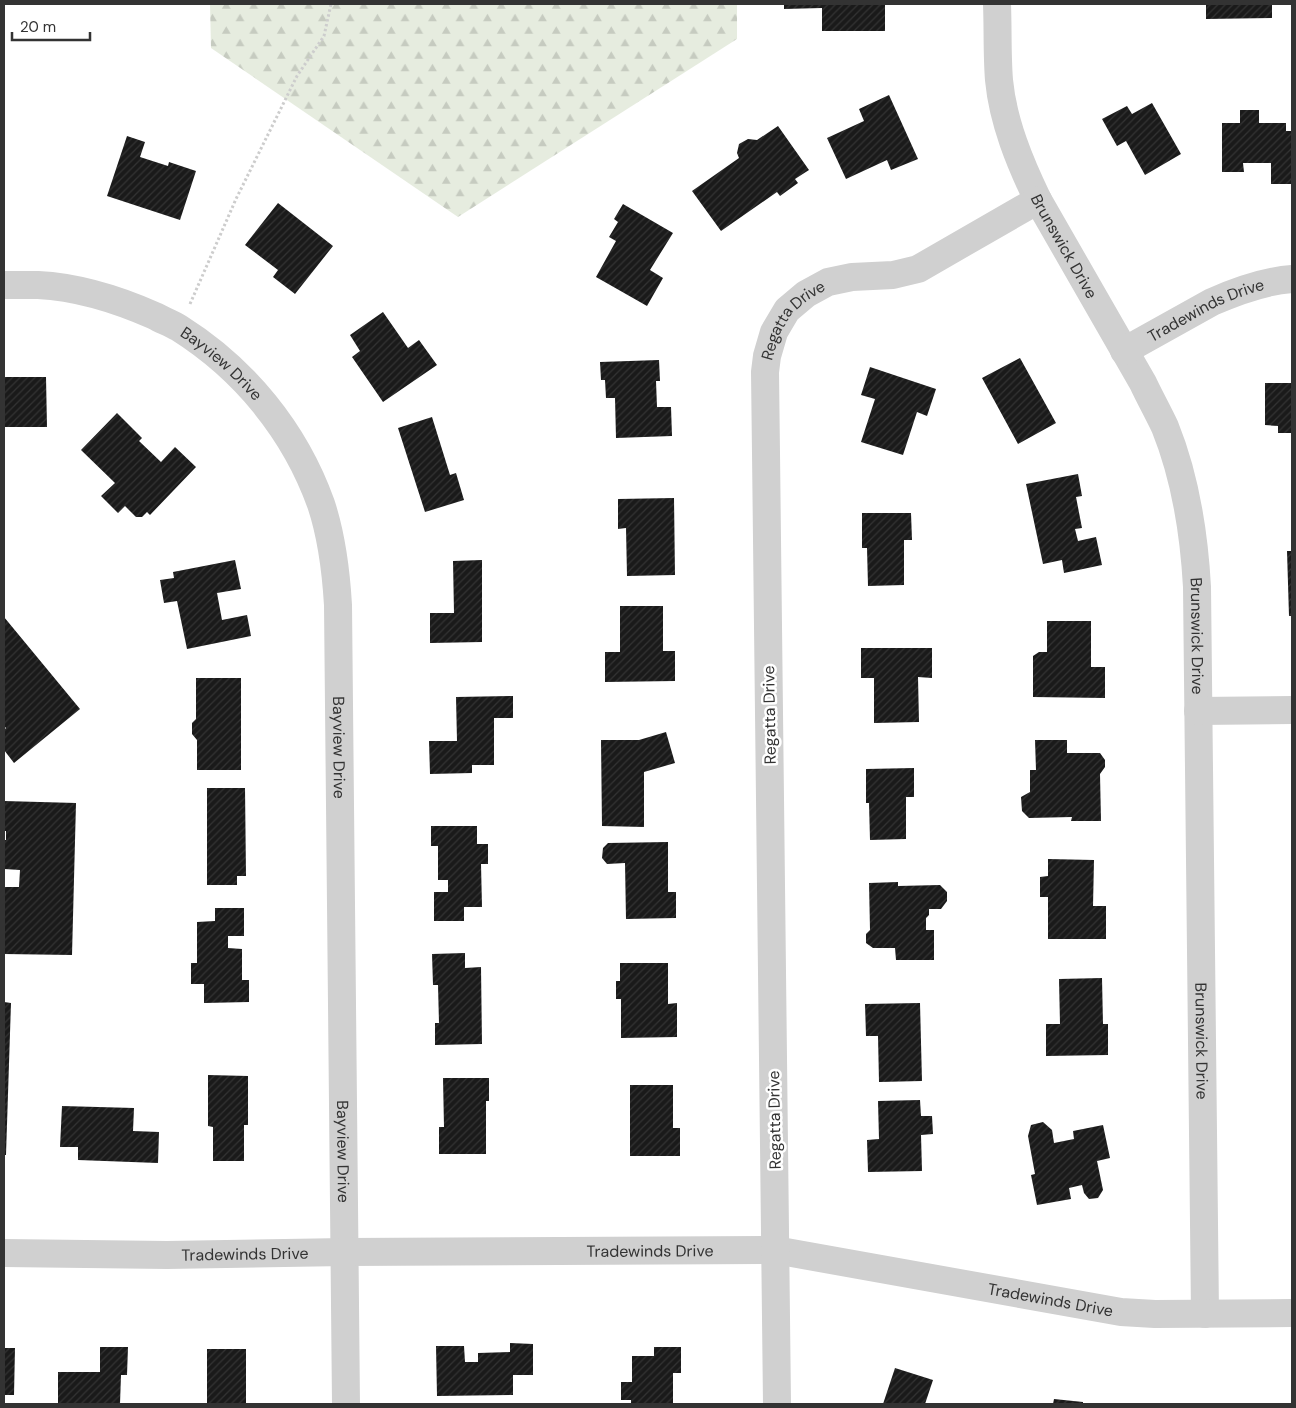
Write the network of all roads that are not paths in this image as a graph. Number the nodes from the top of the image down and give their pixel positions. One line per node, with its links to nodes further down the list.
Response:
1 (997, 4): 2 (street, Brunswick Drive)
2 (1038, 200): 5 (street, Brunswick Drive); 8 (street, Regatta Drive)
3 (1292, 279): 5 (street, Tradewinds Drive)
4 (4, 286): 9 (street, Bayview Drive)
5 (1124, 351): 7 (street, Brunswick Drive)
6 (1292, 710): 7 (street)
7 (1198, 711): 12 (street, Brunswick Drive)
8 (775, 1250): 9 (street, Tradewinds Drive); 12 (street, Tradewinds Drive); 14 (street, Regatta Drive)
9 (345, 1252): 10 (street, Tradewinds Drive); 13 (street, Bayview Drive)
10 (4, 1253)
11 (1292, 1313): 12 (street, Tradewinds Drive)
12 (1205, 1314)
13 (346, 1404)
14 (777, 1404)

